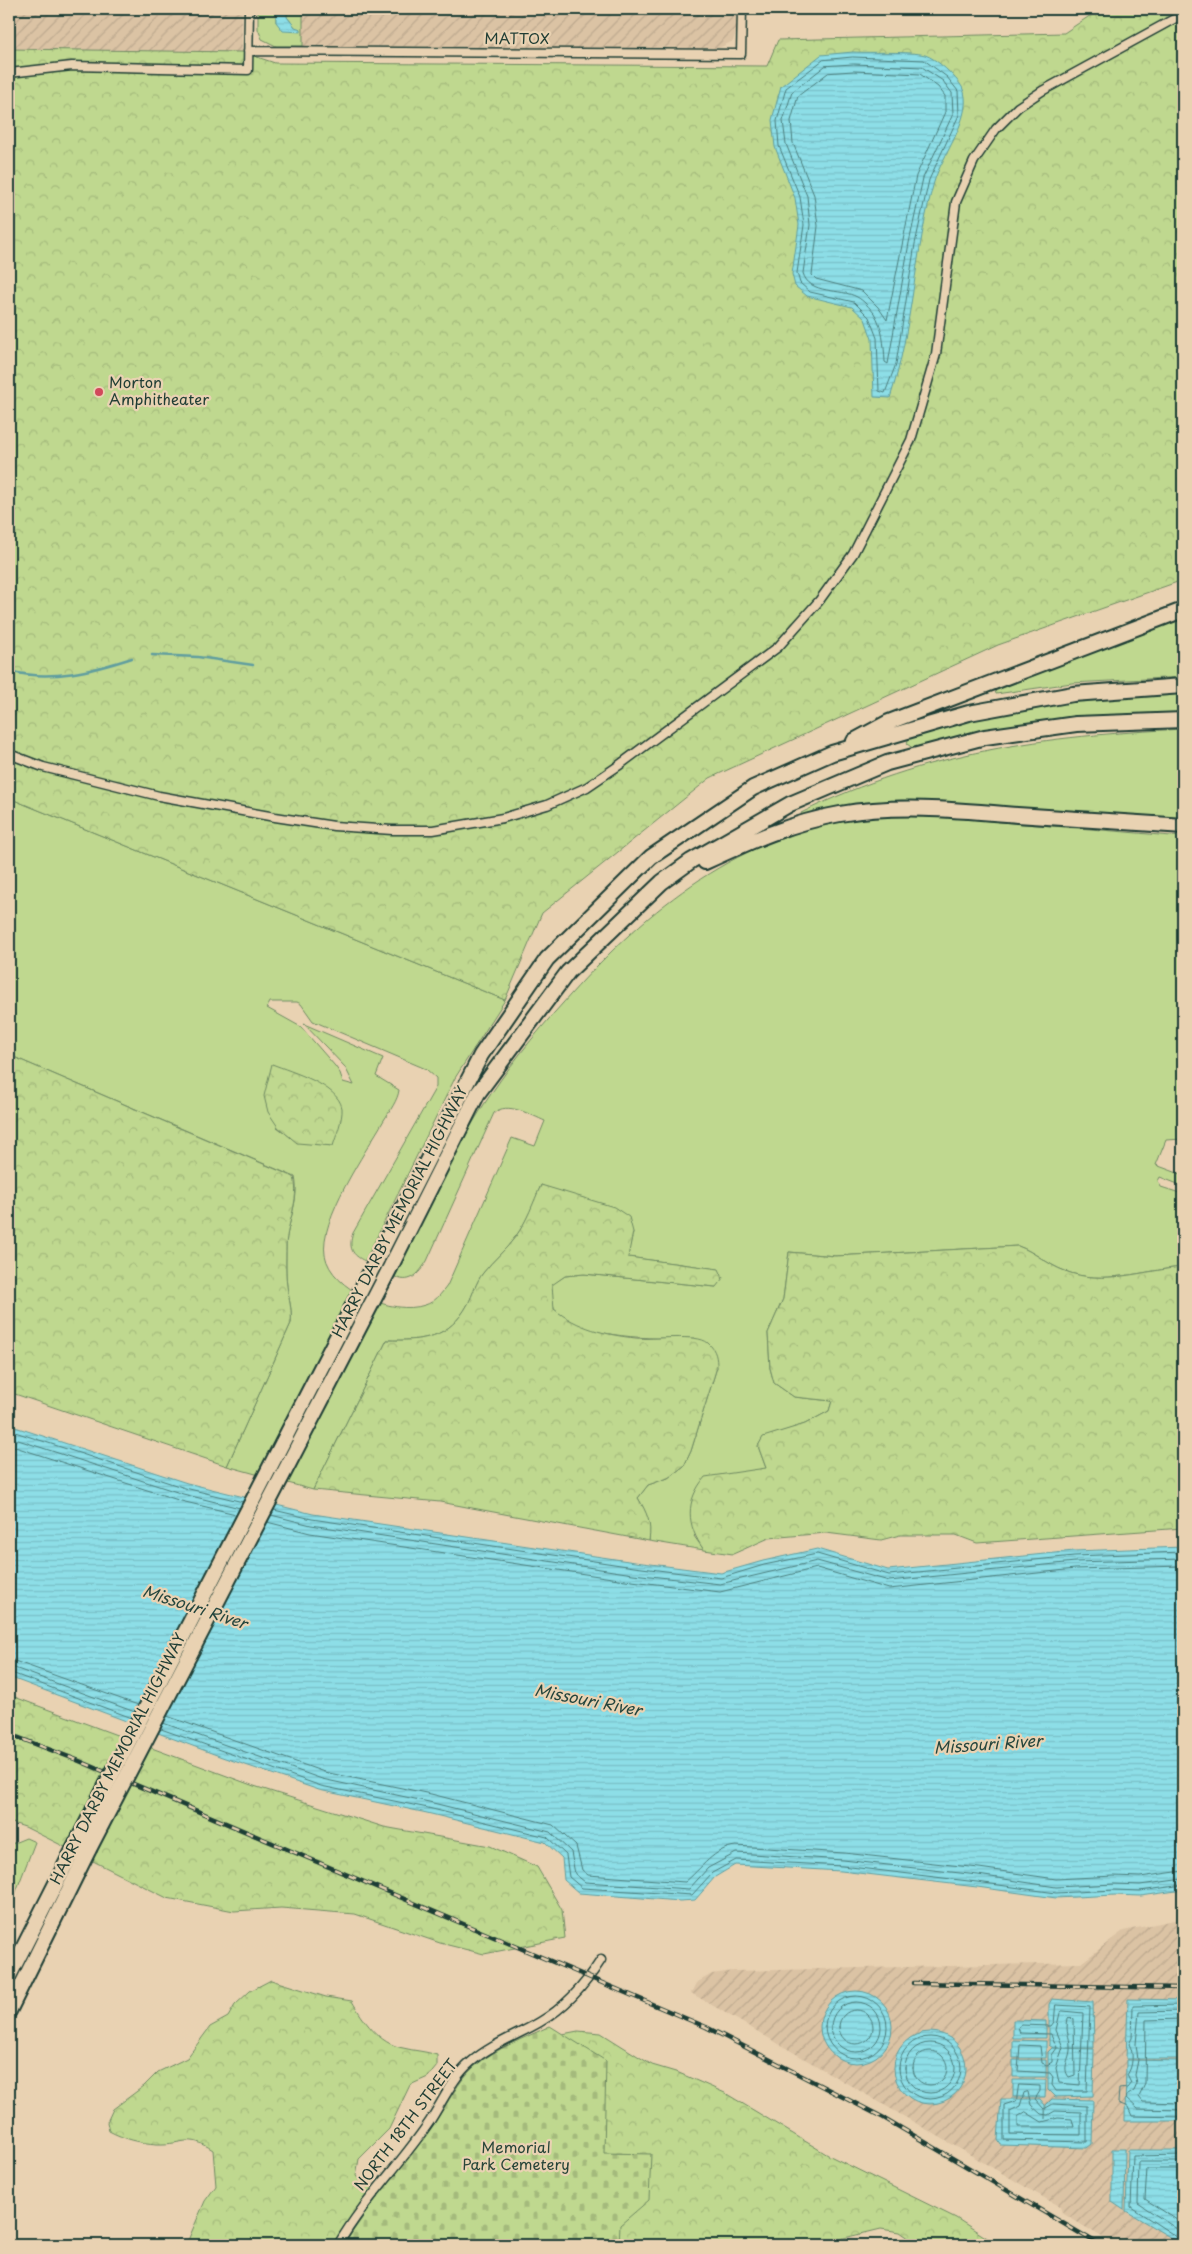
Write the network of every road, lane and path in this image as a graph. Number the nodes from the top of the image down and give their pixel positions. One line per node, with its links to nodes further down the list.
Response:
1 (249, 9): 4 (street)
2 (742, 9): 4 (street, MATTOX)
3 (1183, 14): 10 (street)
4 (248, 51): 5 (street)
5 (9, 73)
6 (1183, 610): 9 (highway)
7 (1183, 686): 9 (highway, HARRY DARBY MEMORIAL HIGHWAY)
8 (1183, 720): 12 (highway, HARRY DARBY MEMORIAL HIGHWAY)
9 (832, 753): 13 (highway, HARRY DARBY MEMORIAL HIGHWAY, bridge)
10 (9, 754)
11 (1183, 826): 12 (highway)
12 (662, 882): 13 (highway, HARRY DARBY MEMORIAL HIGHWAY, bridge)
13 (84, 1846): 15 (highway, HARRY DARBY MEMORIAL HIGHWAY); 16 (highway, HARRY DARBY MEMORIAL HIGHWAY)
14 (601, 1960): 17 (street, NORTH 18TH STREET)
15 (9, 1976)
16 (9, 2011)
17 (338, 2245)

